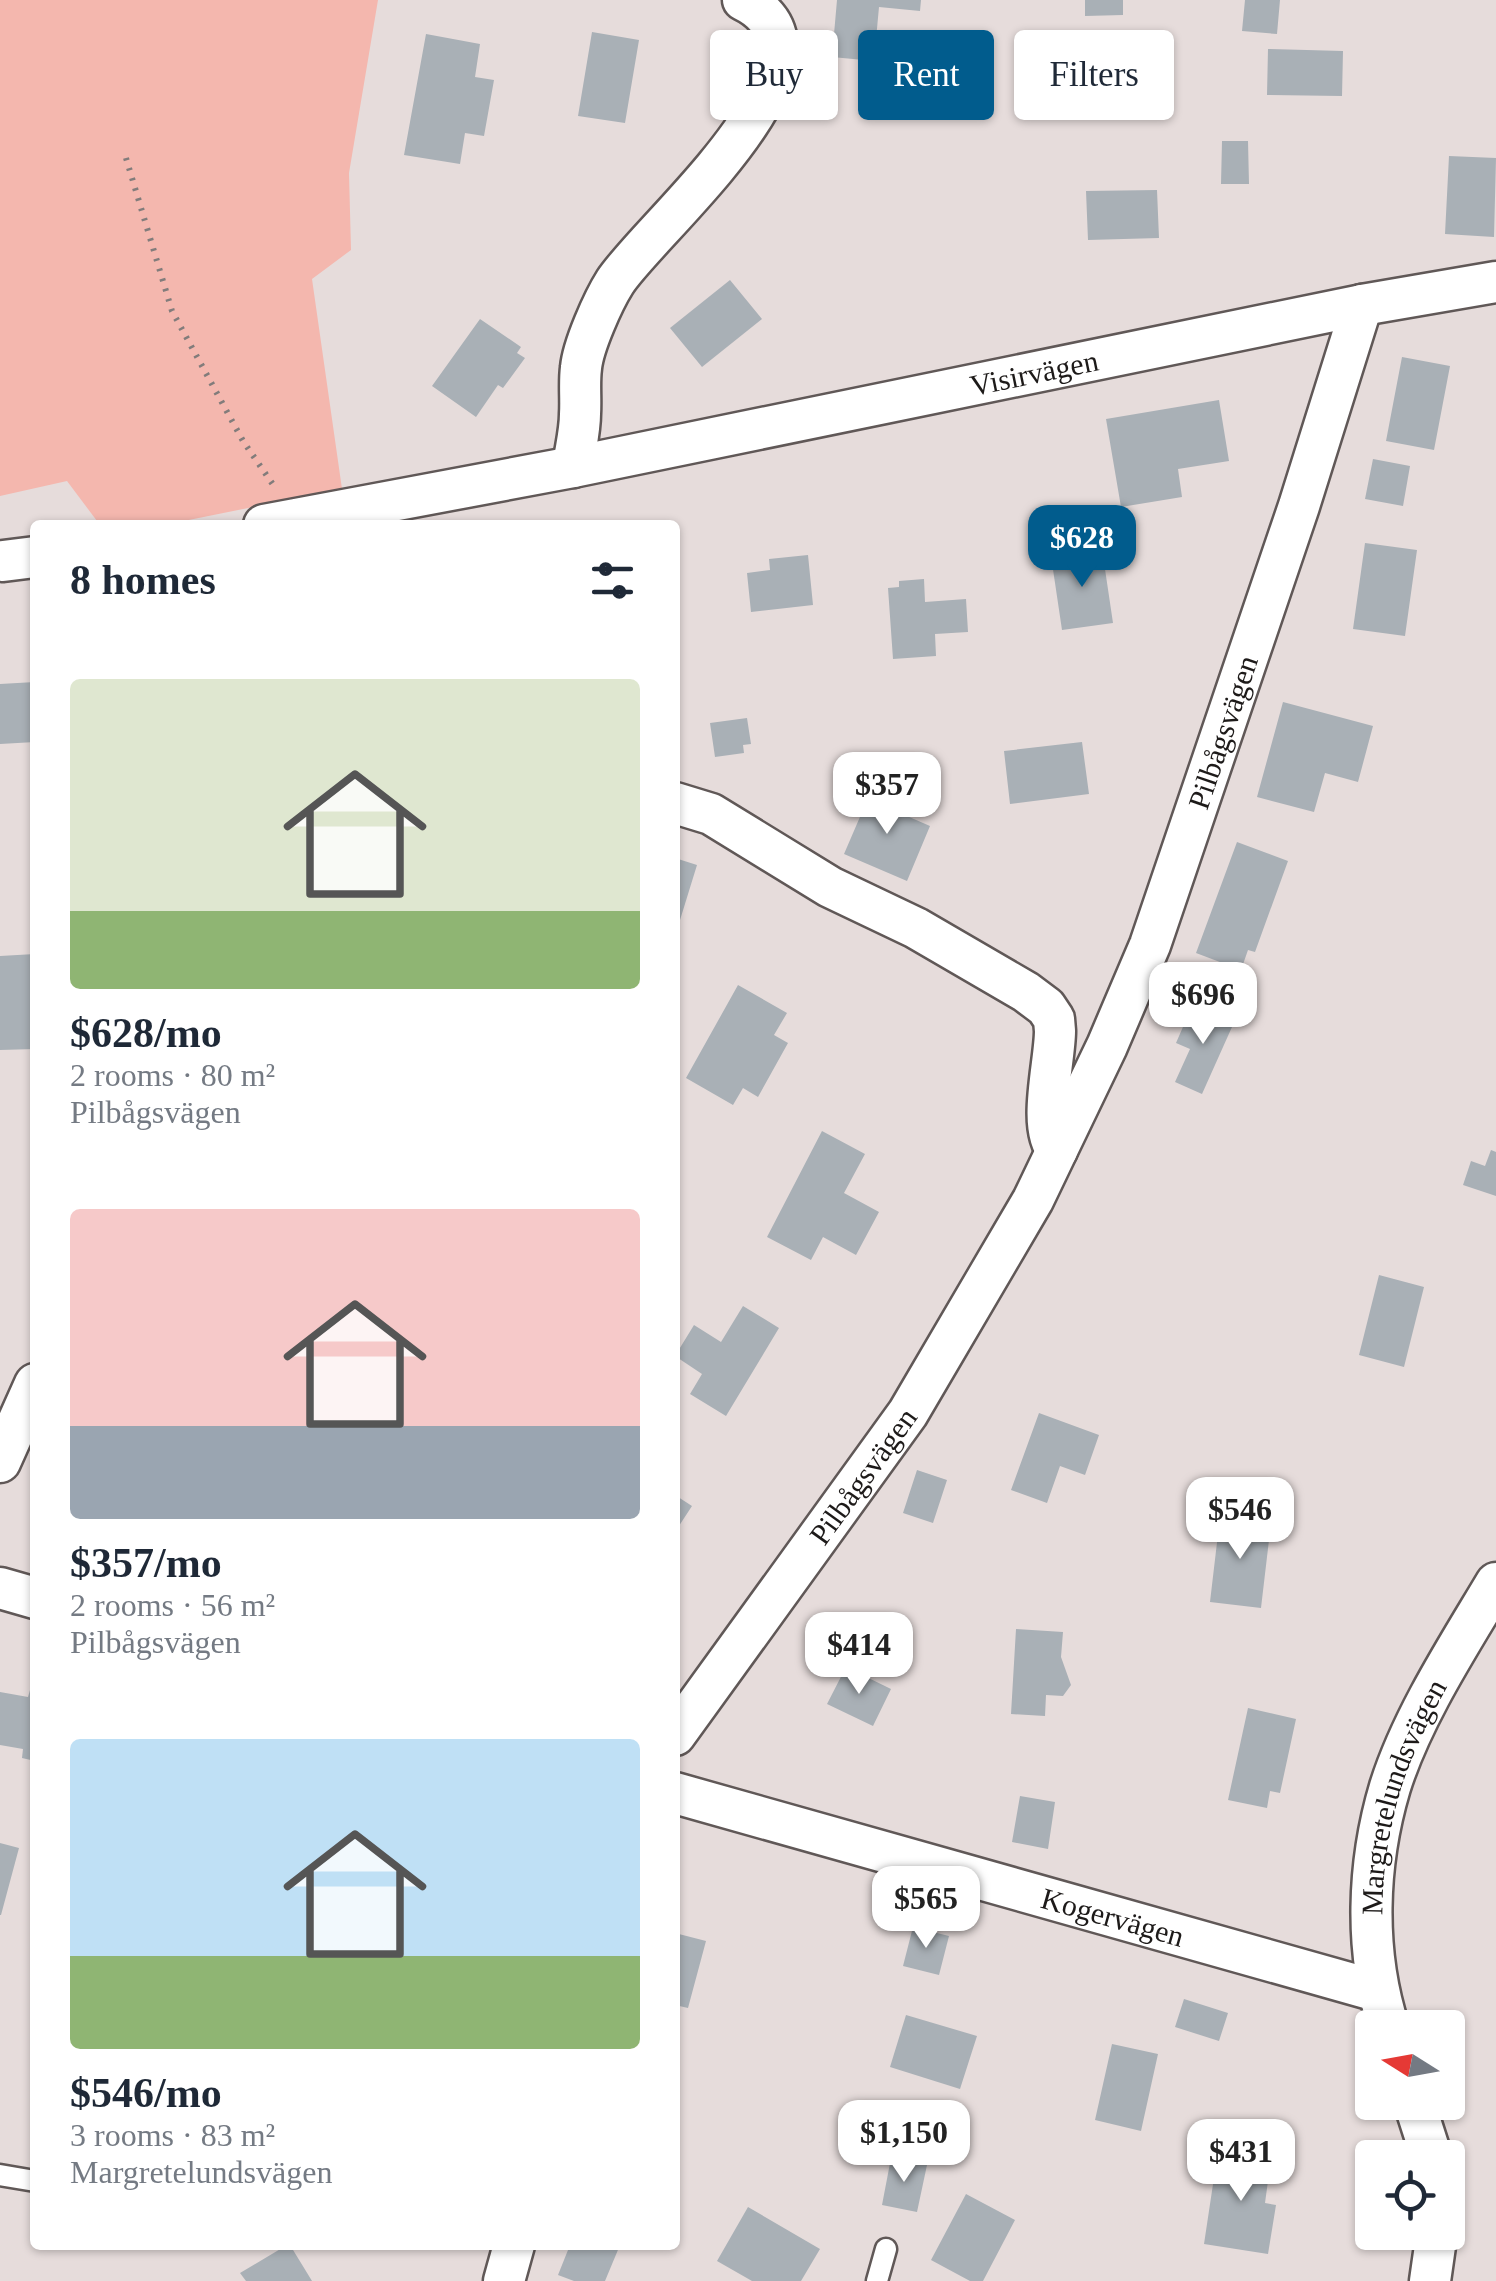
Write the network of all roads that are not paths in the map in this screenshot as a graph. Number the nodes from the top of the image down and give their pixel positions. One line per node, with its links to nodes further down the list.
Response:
1 (742, 0): 4 (street)
2 (1496, 282): 3 (street, Visirvägen)
3 (1362, 305): 4 (street, Visirvägen); 7 (street, Pilbågsvägen)
4 (573, 467): 5 (street, Visirvägen)
5 (296, 520)
6 (680, 805): 7 (street)
7 (1058, 1150): 13 (street, Pilbågsvägen)
8 (30, 1395): 9 (street)
9 (0, 1462)
10 (1496, 1583): 15 (street, Margretelundsvägen)
11 (0, 1588): 12 (street)
12 (30, 1597)
13 (680, 1728)
14 (680, 1795): 15 (street, Kogervägen)
15 (1383, 2009)
16 (0, 2175): 17 (lane)
17 (30, 2180)
18 (886, 2249): 22 (lane)
19 (513, 2250): 21 (street)
20 (1434, 2250): 23 (street)
21 (504, 2281)
22 (877, 2281)
23 (1430, 2281)

